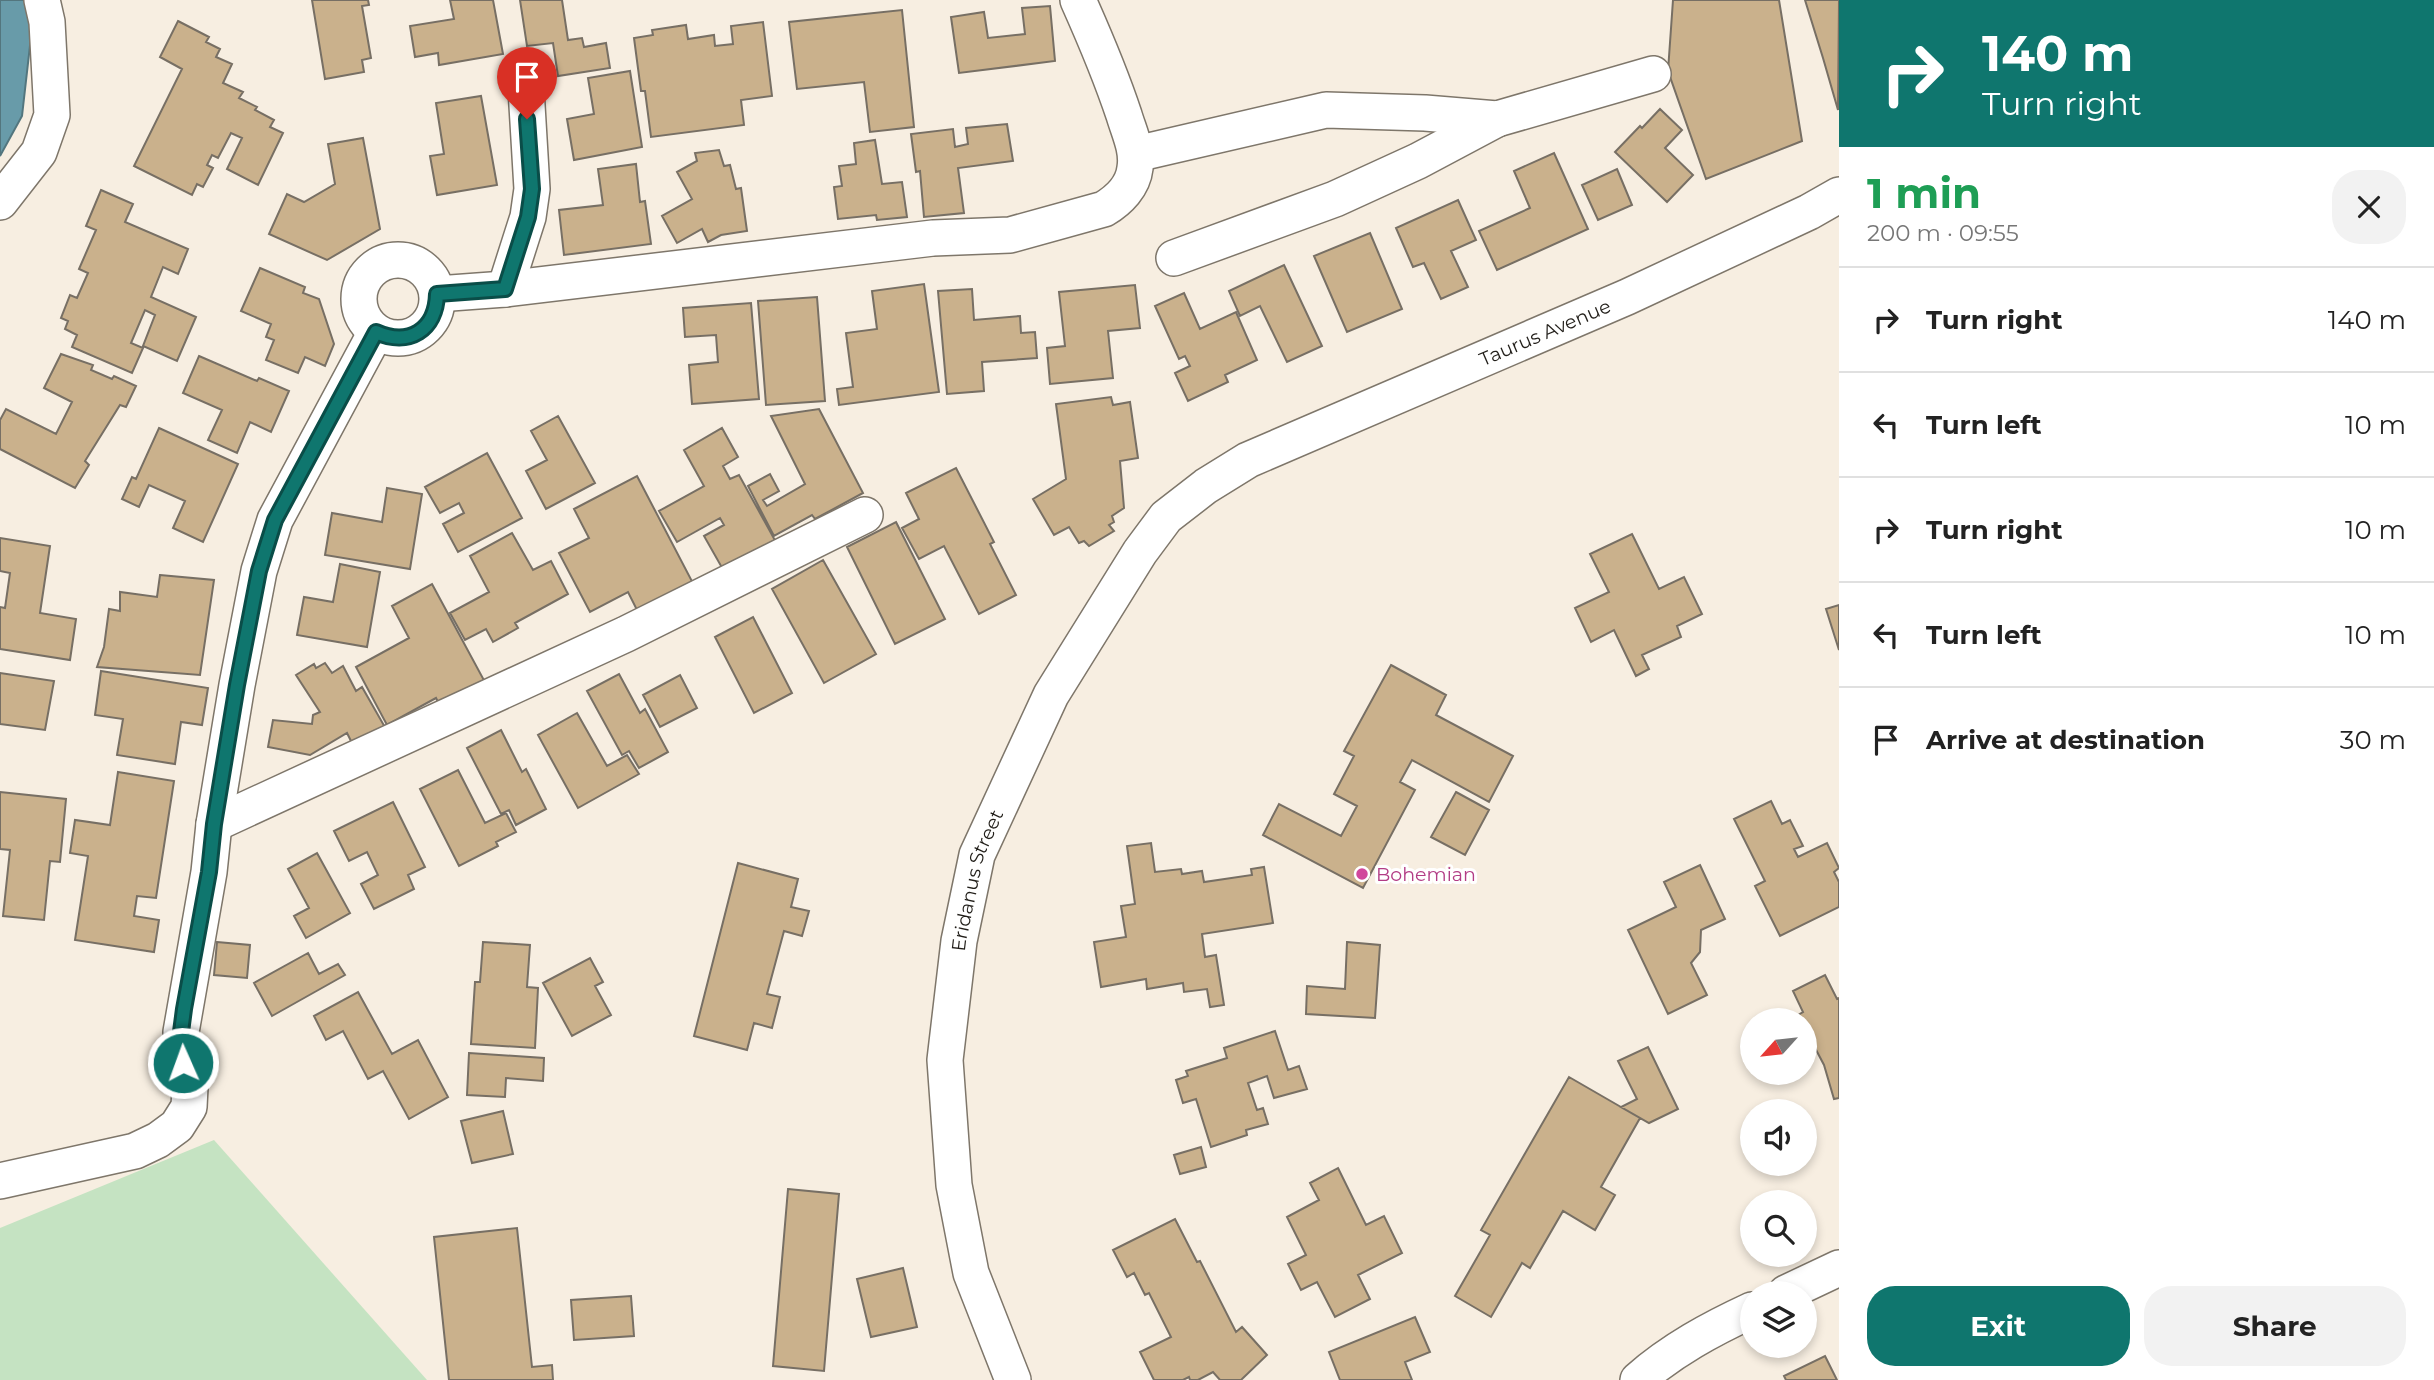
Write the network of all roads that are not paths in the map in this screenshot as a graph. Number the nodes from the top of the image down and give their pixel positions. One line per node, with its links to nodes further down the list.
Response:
1 (42, 0): 8 (street)
2 (1078, 0): 6 (street)
3 (524, 72): 10 (street)
4 (1653, 74): 5 (street)
5 (1497, 119): 6 (street); 9 (street)
6 (1136, 154): 10 (street)
7 (1839, 195): 13 (street, Taurus Avenue)
8 (0, 202)
9 (1174, 258)
10 (505, 289): 11 (street)
11 (437, 294): 12 (street); 12 (street)
12 (376, 332): 15 (street)
13 (1248, 460): 20 (street, Eridanus Street)
14 (866, 515): 15 (street)
15 (214, 824): 16 (street)
16 (0, 1181)
17 (1839, 1268): 18 (street)
18 (1811, 1281)
19 (1740, 1316): 21 (street)
20 (1013, 1380)
21 (1638, 1380)

